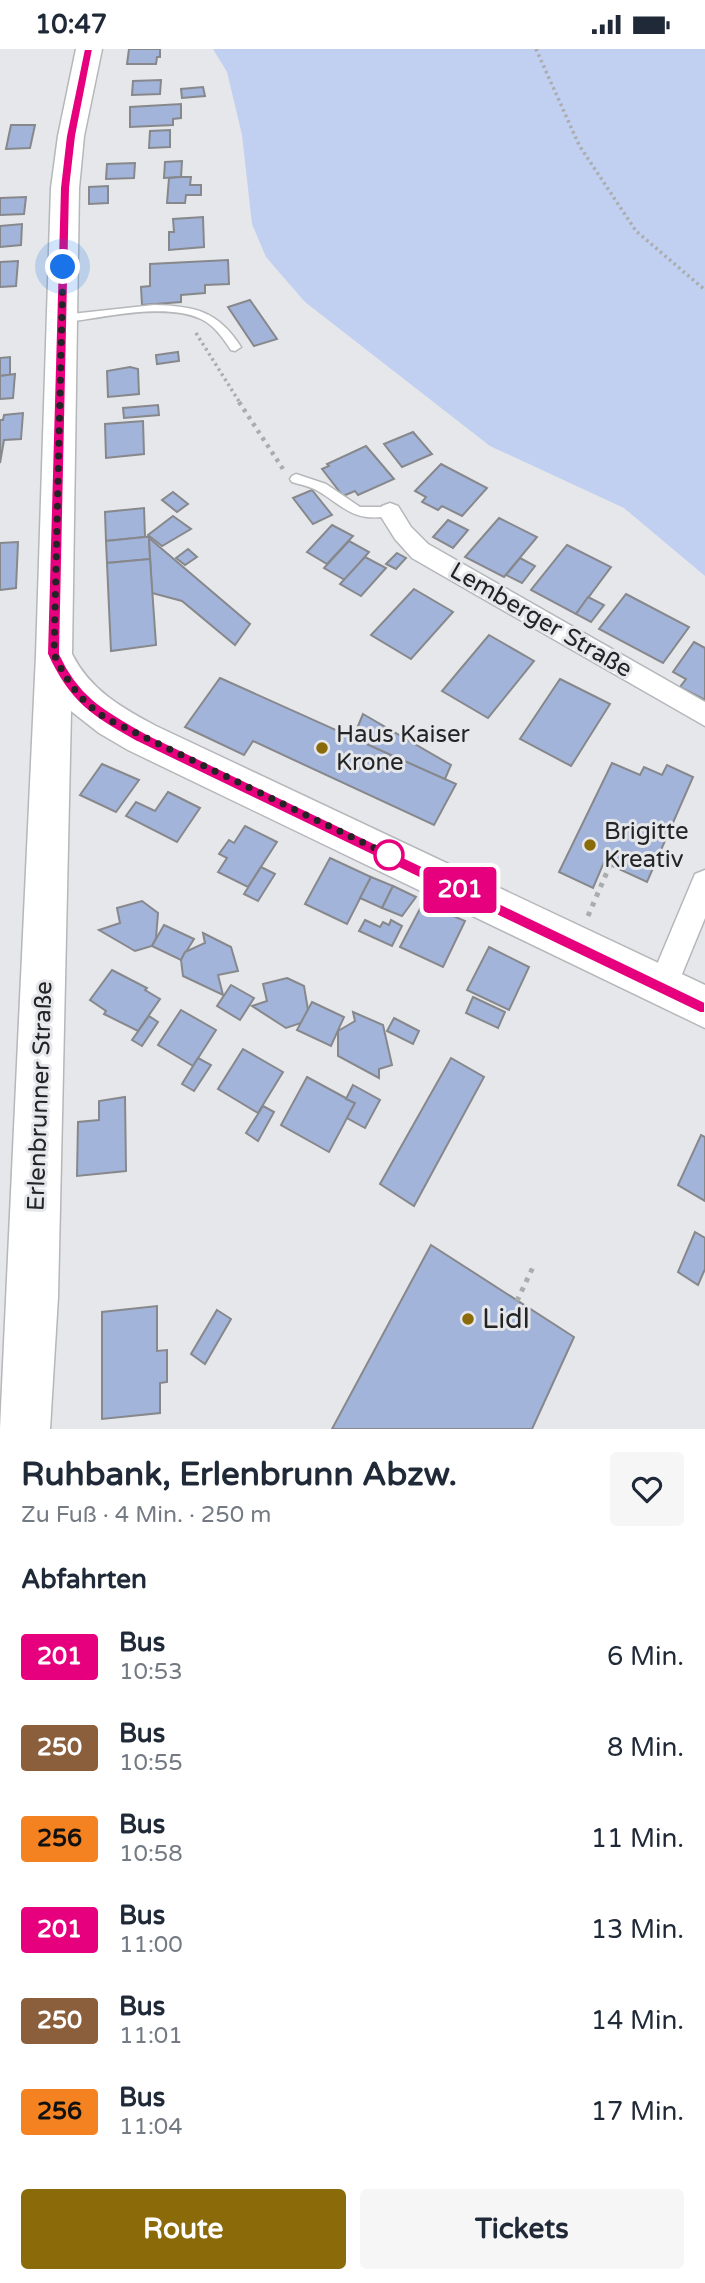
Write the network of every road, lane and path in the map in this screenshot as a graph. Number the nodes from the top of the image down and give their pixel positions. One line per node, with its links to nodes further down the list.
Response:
1 (89, 49): 5 (main road)
2 (536, 49): 3 (path)
3 (705, 290)
4 (165, 310): 5 (lane); 6 (lane); 7 (path)
5 (62, 319): 9 (main road)
6 (235, 347)
7 (296, 479): 8 (lane)
8 (390, 512): 11 (street, Lemberger Straße)
9 (54, 654): 10 (main road); 12 (main road, Erlenbrunner Straße)
10 (93, 711): 12 (main road); 15 (main road)
11 (705, 715)
12 (48, 762): 20 (main road, Erlenbrunner Straße)
13 (610, 865): 15 (path)
14 (705, 883): 16 (street)
15 (575, 945): 16 (main road)
16 (663, 986): 17 (main road)
17 (705, 1007)
18 (534, 1265): 19 (path)
19 (517, 1301)
20 (24, 1429)

